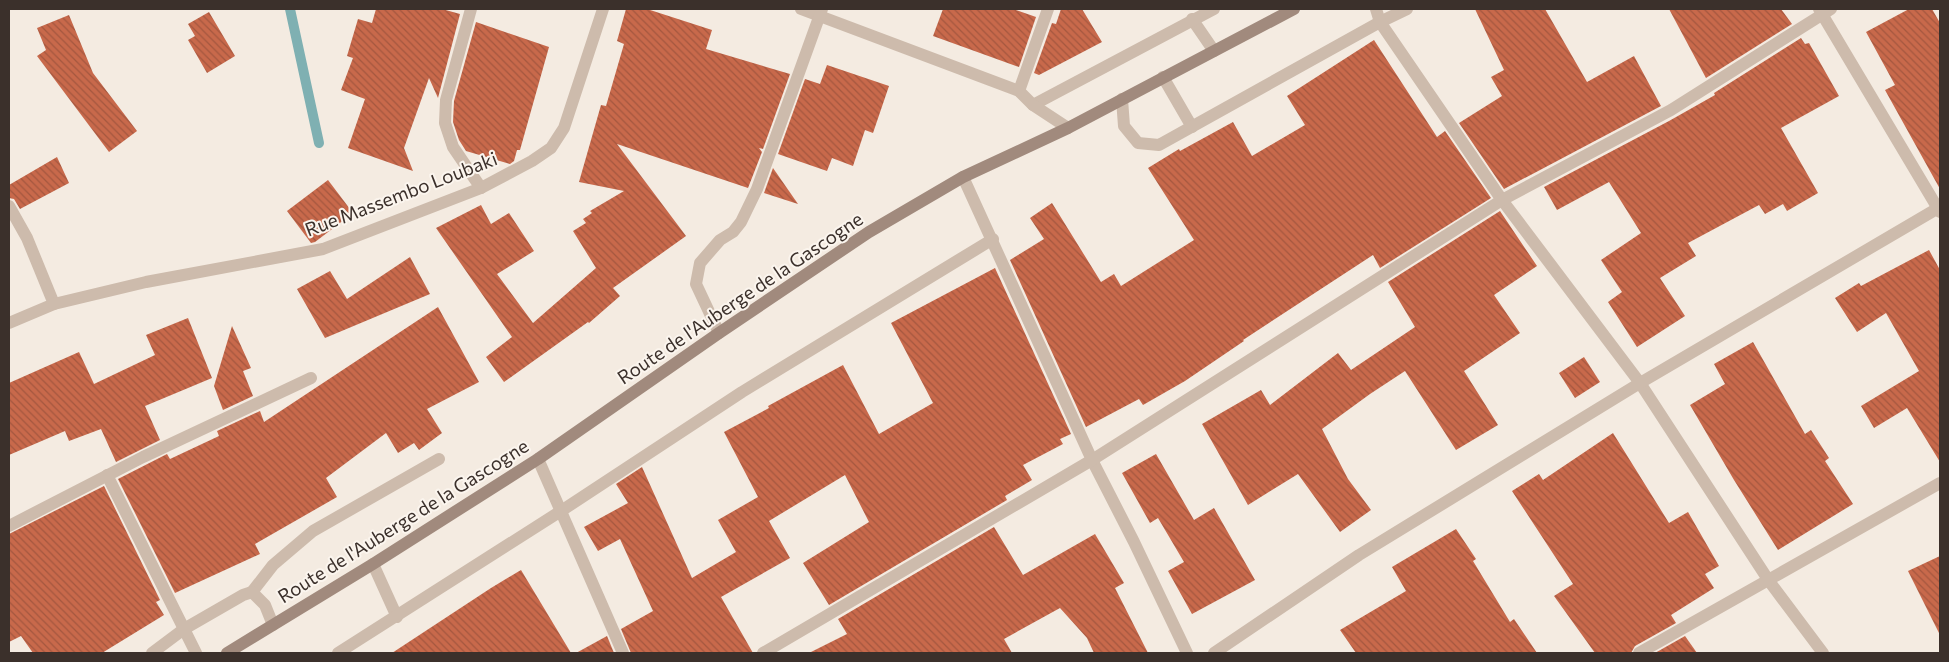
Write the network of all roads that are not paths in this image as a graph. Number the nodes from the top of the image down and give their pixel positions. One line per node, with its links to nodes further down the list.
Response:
1 (471, 9): 21 (street)
2 (603, 9): 21 (street, Rue Massembo Loubaki)
3 (801, 9): 10 (street)
4 (1048, 9): 15 (street)
5 (1214, 9): 11 (street)
6 (1294, 9): 13 (street, Route de l'Auberge de la Gascogne)
7 (1376, 9): 12 (street)
8 (1407, 9): 12 (street)
9 (1824, 11): 22 (street); 24 (street)
10 (821, 12): 15 (street); 28 (street)
11 (1192, 19): 13 (street); 17 (street)
12 (1380, 22): 18 (street); 22 (street)
13 (1214, 51): 14 (street, Route de l'Auberge de la Gascogne)
14 (1163, 77): 16 (street, Route de l'Auberge de la Gascogne); 18 (street)
15 (1019, 91): 17 (street)
16 (1122, 99): 18 (street); 19 (street, Route de l'Auberge de la Gascogne)
17 (1033, 105): 19 (street)
18 (1192, 127)
19 (1068, 128): 20 (street, Route de l'Auberge de la Gascogne)
20 (963, 177): 25 (street); 28 (street, Route de l'Auberge de la Gascogne)
21 (481, 188): 26 (street, Rue Massembo Loubaki)
22 (1502, 200): 30 (street); 33 (street)
23 (9, 206): 26 (street)
24 (1939, 209): 30 (street)
25 (993, 239): 33 (street); 36 (street)
26 (54, 304): 27 (street, Rue Massembo Loubaki)
27 (9, 323)
28 (719, 332): 32 (street, Route de l'Auberge de la Gascogne)
29 (311, 378): 34 (street)
30 (1640, 383): 39 (street); 51 (street)
31 (439, 459): 40 (street)
32 (538, 459): 36 (street); 38 (street, Route de l'Auberge de la Gascogne)
33 (1092, 460): 49 (street); 50 (street)
34 (107, 474): 37 (street); 43 (street)
35 (1940, 483): 39 (street)
36 (561, 511): 41 (street); 48 (street)
37 (9, 526)
38 (373, 564): 41 (street); 42 (street, Route de l'Auberge de la Gascogne)
39 (1769, 581): 52 (street); 53 (street)
40 (252, 592): 42 (street); 43 (street)
41 (397, 617): 47 (street)
42 (273, 625): 46 (street, Route de l'Auberge de la Gascogne)
43 (184, 629): 44 (street); 45 (street)
44 (152, 653)
45 (196, 653)
46 (228, 653)
47 (338, 653)
48 (623, 653)
49 (764, 653)
50 (1187, 653)
51 (1214, 653)
52 (1639, 653)
53 (1822, 653)

